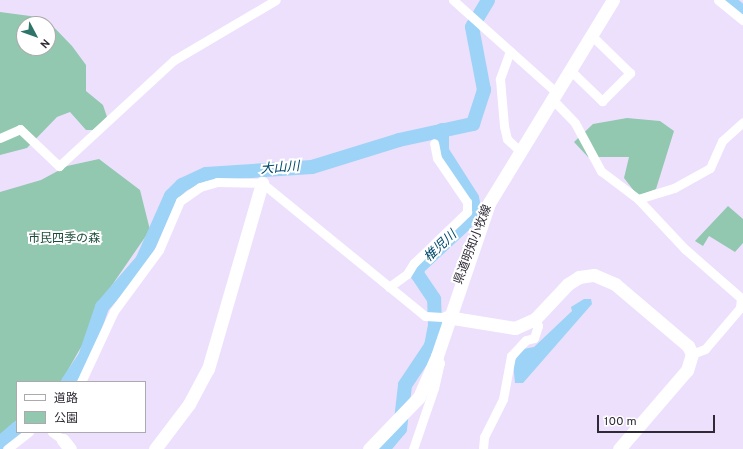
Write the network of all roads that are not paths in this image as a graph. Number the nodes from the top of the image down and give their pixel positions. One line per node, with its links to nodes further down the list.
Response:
1 (276, 0): 11 (street)
2 (453, 0): 7 (street)
3 (613, 0): 6 (street, 県道明知小牧線)
4 (718, 0): 5 (street)
5 (743, 20)
6 (591, 35): 8 (street, 県道明知小牧線); 8 (street)
7 (510, 51): 9 (street); 13 (street)
8 (570, 70): 9 (street, 県道明知小牧線)
9 (554, 95): 13 (street, 県道明知小牧線); 15 (street)
10 (743, 122): 15 (street)
11 (0, 138)
12 (434, 143): 16 (street)
13 (521, 152): 17 (street, 県道明知小牧線)
14 (262, 183): 16 (street); 21 (street); 27 (street)
15 (638, 199): 19 (street)
16 (389, 287): 17 (street)
17 (441, 317): 18 (street); 20 (street, 県道明知小牧線)
18 (535, 319): 19 (street); 30 (street)
19 (692, 354): 25 (street)
20 (437, 356): 28 (street, 県道明知小牧線); 29 (street)
21 (81, 381)
22 (28, 433): 26 (street)
23 (54, 433): 24 (street)
24 (65, 440)
25 (623, 448)
26 (7, 449)
27 (155, 449)
28 (369, 449)
29 (413, 449)
30 (483, 449)

